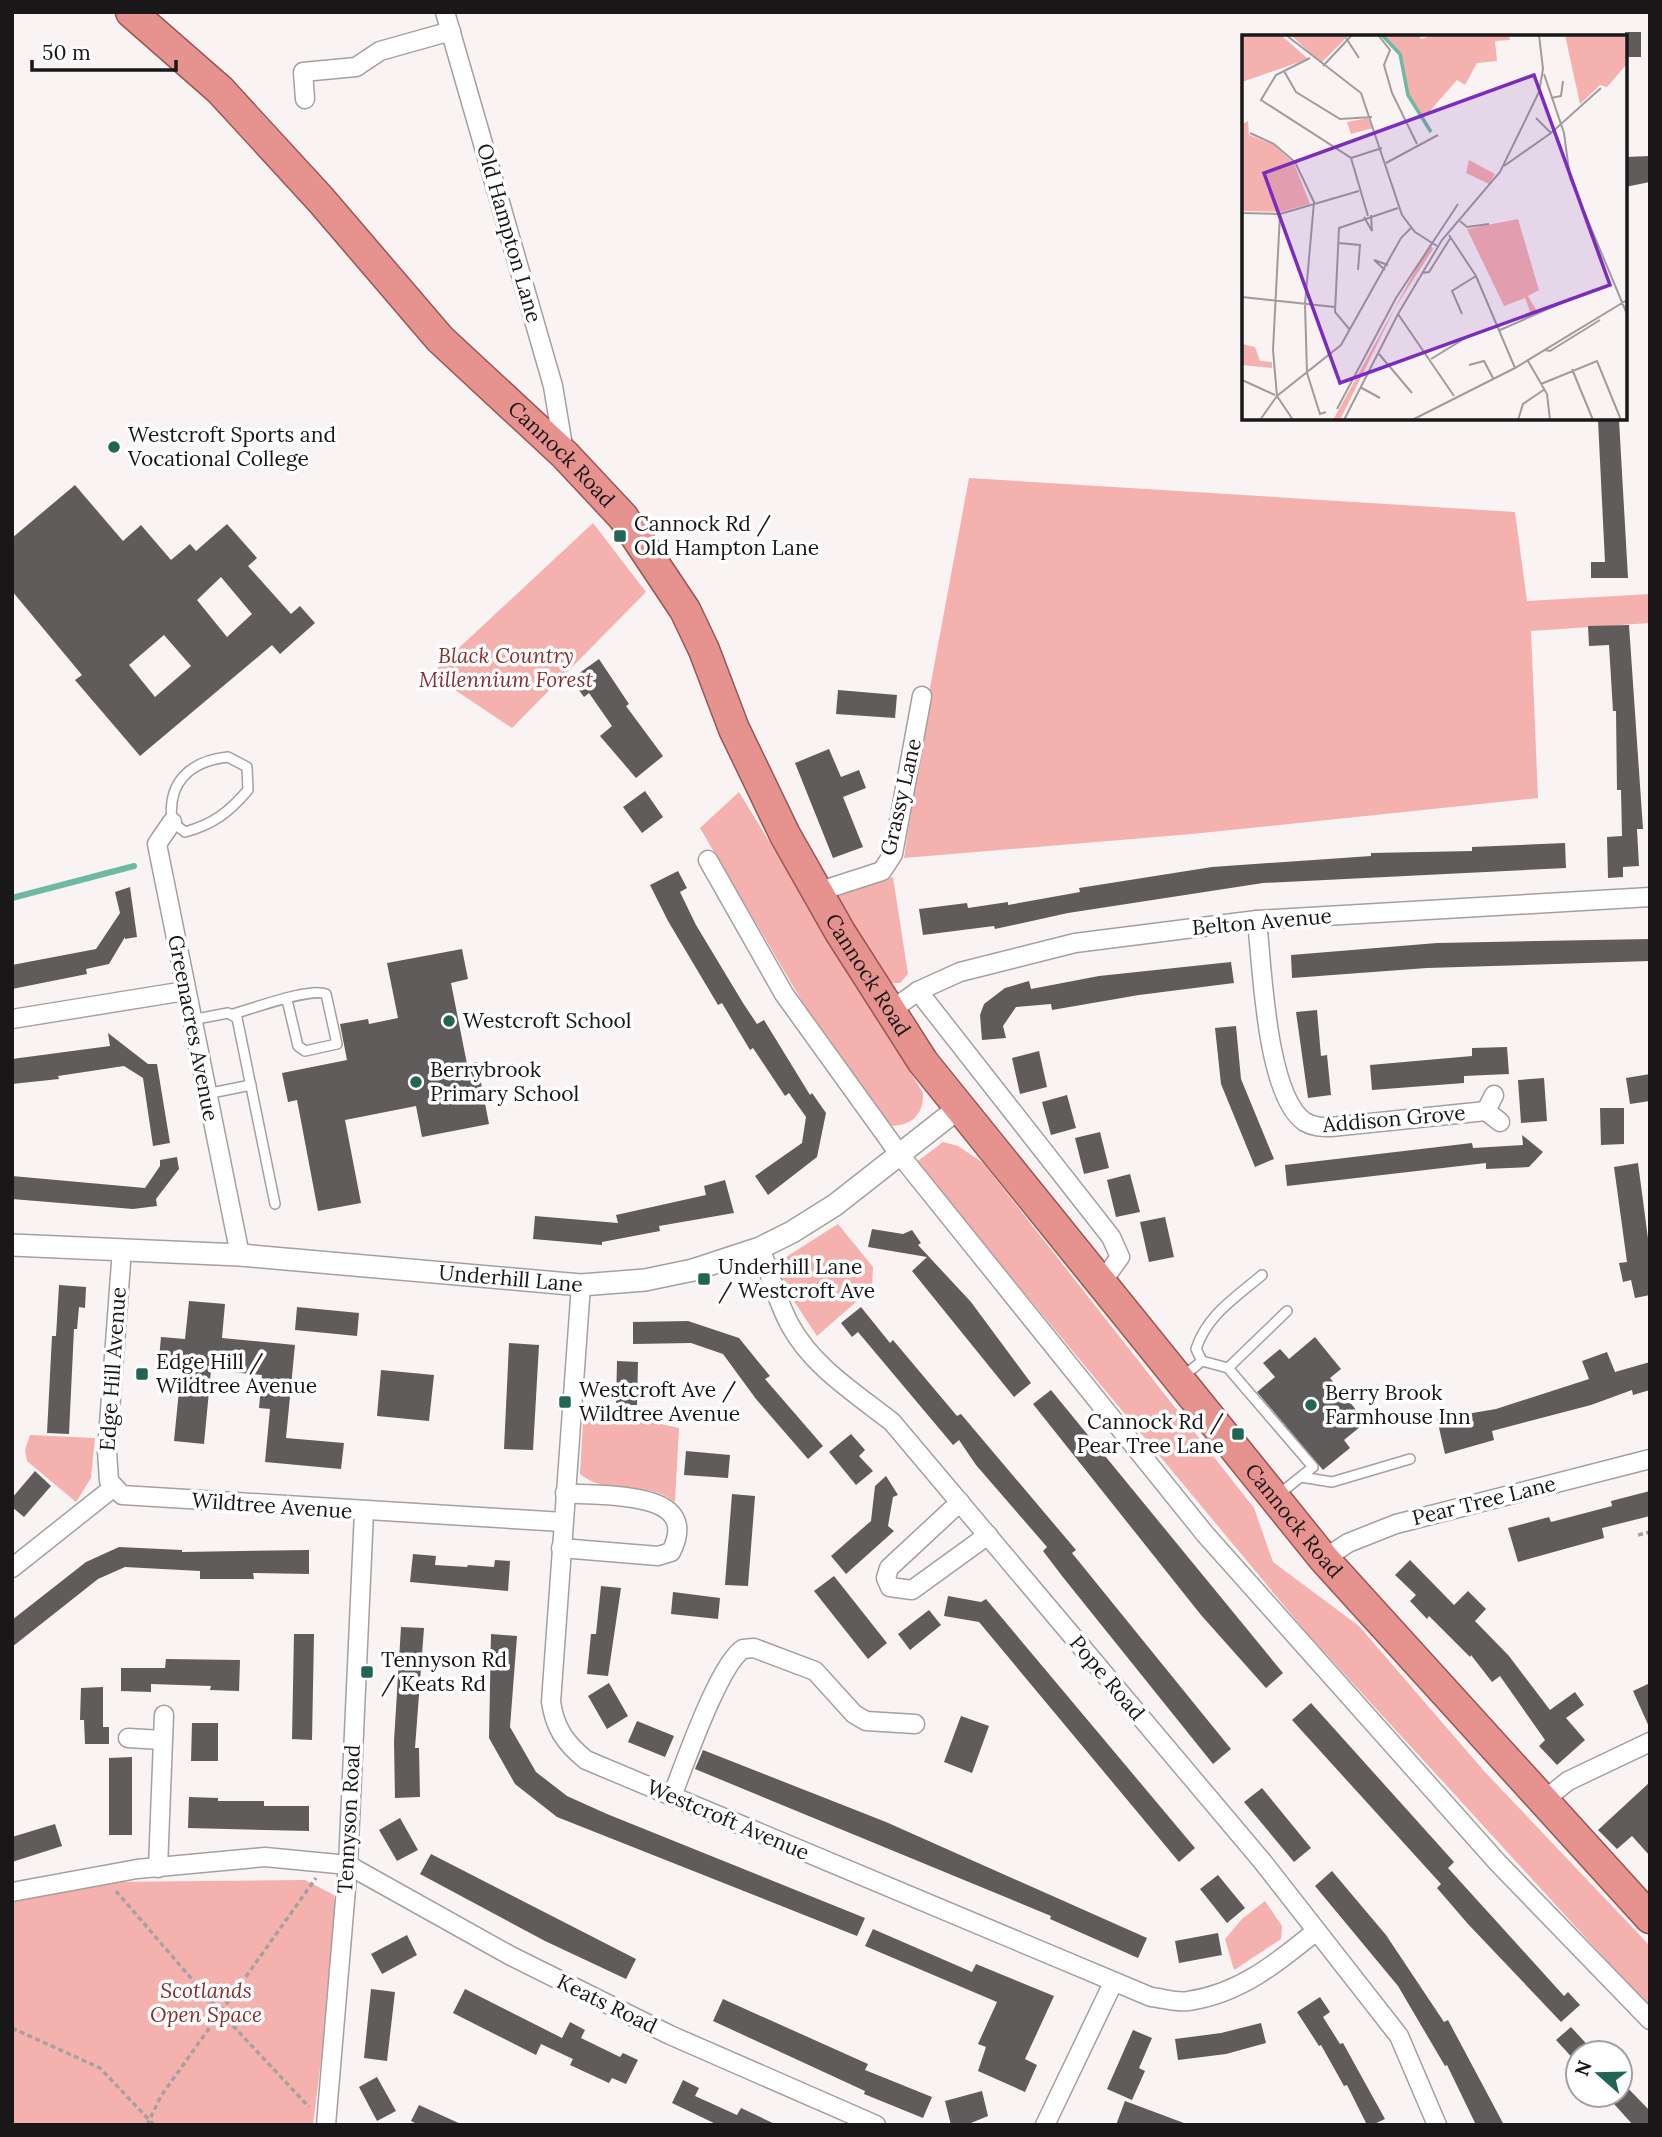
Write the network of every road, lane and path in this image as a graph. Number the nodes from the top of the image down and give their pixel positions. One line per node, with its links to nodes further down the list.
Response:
1 (131, 12): 5 (highway, Cannock Road)
2 (444, 12): 3 (street, Old Hampton Lane)
3 (451, 31): 4 (street); 5 (street, Old Hampton Lane)
4 (305, 99)
5 (565, 455): 9 (highway, Cannock Road)
6 (922, 696): 9 (street, Grassy Lane)
7 (171, 813): 7 (lane); 12 (street, Greenacres Avenue)
8 (708, 860): 23 (street)
9 (817, 892): 15 (highway, Cannock Road)
10 (1650, 897): 11 (street, Belton Avenue)
11 (1257, 920): 13 (street, Belton Avenue); 22 (street, Addison Grove)
12 (185, 990): 17 (street); 18 (street, Greenacres Avenue)
13 (918, 991): 15 (street, Belton Avenue); 30 (street)
14 (287, 1000): 14 (lane); 16 (lane)
15 (889, 1012): 21 (highway, Cannock Road)
16 (233, 1014): 18 (lane); 19 (lane)
17 (12, 1019)
18 (191, 1020): 20 (street, Greenacres Avenue)
19 (251, 1085): 20 (lane); 24 (lane)
20 (206, 1094): 28 (street, Greenacres Avenue)
21 (960, 1107): 23 (street, Underhill Lane); 30 (highway, Cannock Road)
22 (1493, 1110)
23 (900, 1155): 26 (street, Underhill Lane); 67 (street)
24 (275, 1204)
25 (12, 1245): 27 (street, Underhill Lane)
26 (760, 1248): 31 (street, Underhill Lane); 42 (street, Pope Road)
27 (122, 1249): 28 (street, Underhill Lane); 39 (street, Edge Hill Avenue)
28 (240, 1255): 31 (street, Underhill Lane)
29 (1262, 1275): 33 (lane)
30 (1101, 1283): 35 (highway, Cannock Road)
31 (581, 1285): 40 (street, Westcroft Avenue)
32 (1287, 1311): 34 (lane)
33 (1202, 1361): 34 (lane); 35 (lane)
34 (1228, 1368): 38 (lane)
35 (1178, 1380): 41 (highway, Cannock Road)
36 (1409, 1459): 38 (lane)
37 (1650, 1459): 49 (street, Pear Tree Lane)
38 (1301, 1476): 41 (lane)
39 (114, 1487): 43 (street, Wildtree Avenue); 50 (street)
40 (565, 1493): 44 (street, Westcroft Avenue); 48 (street)
41 (1273, 1499): 49 (highway, Cannock Road)
42 (960, 1502): 46 (street, Pope Road); 46 (street)
43 (364, 1512): 44 (street, Wildtree Avenue); 59 (street, Tennyson Road)
44 (563, 1522): 48 (street, Westcroft Avenue)
45 (1650, 1532): 47 (path)
46 (988, 1535): 64 (street, Pope Road)
47 (1638, 1535)
48 (561, 1548): 56 (street, Westcroft Avenue)
49 (1324, 1559): 57 (highway, Cannock Road)
50 (12, 1568)
51 (164, 1715): 54 (street)
52 (915, 1724): 56 (street)
53 (128, 1738): 54 (street)
54 (162, 1740): 60 (street)
55 (1650, 1742): 57 (street)
56 (672, 1796): 65 (street, Westcroft Avenue)
57 (1543, 1801): 63 (highway, Cannock Road)
58 (327, 1862): 59 (street); 60 (street); 66 (path)
59 (348, 1865): 70 (street, Tennyson Road); 71 (street, Keats Road)
60 (158, 1868): 61 (street)
61 (103, 1875): 62 (street); 66 (path)
62 (12, 1892)
63 (1650, 1918)
64 (1315, 1932): 65 (street, Westcroft Avenue); 76 (street, Pope Road)
65 (1113, 1983): 75 (street)
66 (220, 2013): 69 (path); 70 (path)
67 (1650, 2020)
68 (12, 2028): 69 (path)
69 (150, 2119): 72 (path); 73 (path)
70 (321, 2119)
71 (851, 2120): 74 (street, Keats Road)
72 (147, 2125)
73 (154, 2125)
74 (876, 2125)
75 (1045, 2125)
76 (1437, 2125)

